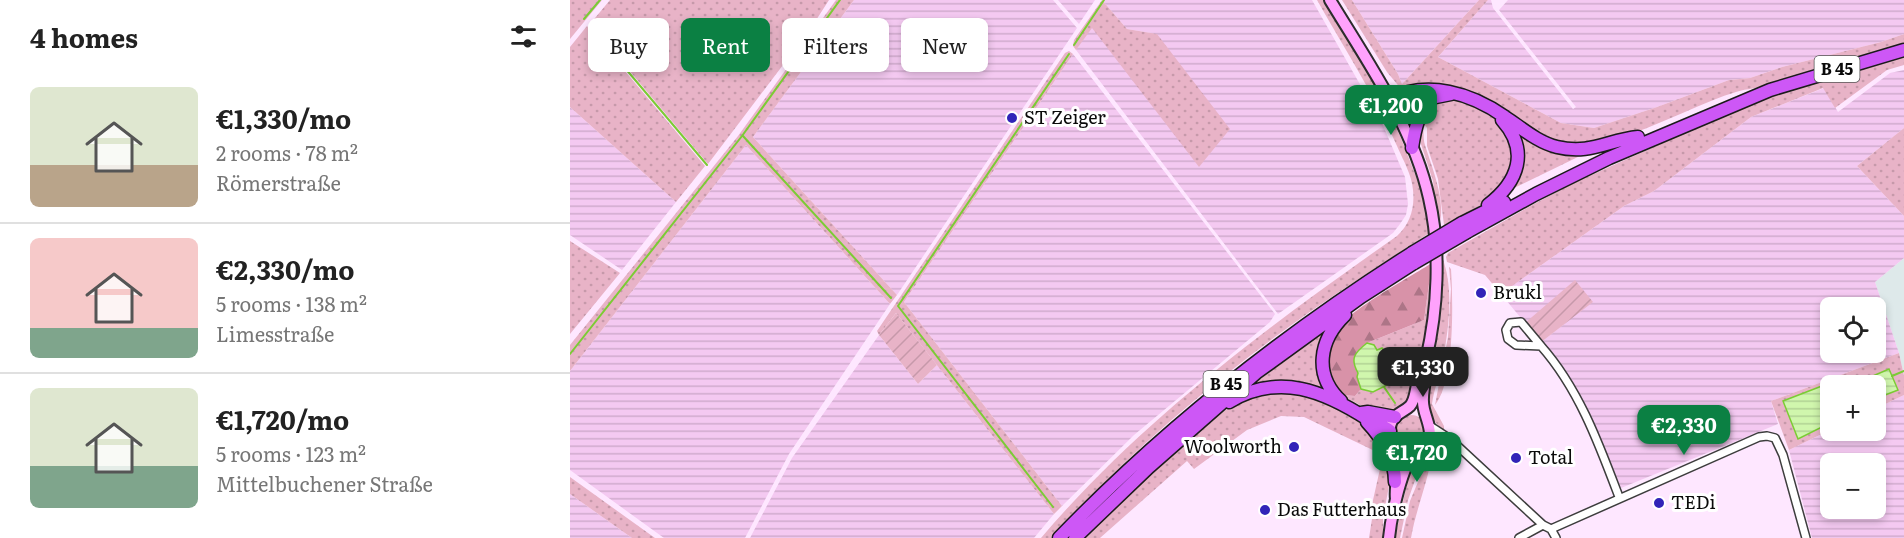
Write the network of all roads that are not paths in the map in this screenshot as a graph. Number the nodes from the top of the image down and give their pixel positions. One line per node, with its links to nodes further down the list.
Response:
1 (1330, 0): 6 (main road)
2 (1904, 50): 3 (highway, B 45)
3 (1770, 90): 9 (highway, B 45); 11 (highway, B 45)
4 (1458, 94): 5 (highway); 6 (highway); 7 (highway)
5 (1433, 98): 8 (highway); 10 (highway)
6 (1389, 99): 8 (main road)
7 (1491, 108): 9 (highway); 11 (highway)
8 (1396, 112): 10 (main road)
9 (1638, 137): 11 (highway, B 45)
10 (1412, 148): 15 (main road)
11 (1464, 228): 12 (highway, B 45, bridge)
12 (1413, 258): 13 (highway, B 45); 28 (highway, B 45)
13 (1361, 297): 16 (highway); 18 (highway, B 45)
14 (1540, 346): 14 (street); 25 (street)
15 (1424, 369): 17 (main road); 19 (main road)
16 (1355, 411): 17 (highway); 18 (highway); 20 (highway); 24 (highway)
17 (1400, 414): 19 (main road); 20 (main road)
18 (1207, 415): 29 (highway, B 45)
19 (1429, 423): 22 (main road); 23 (street)
20 (1390, 431): 21 (main road)
21 (1397, 445): 22 (main road); 24 (main road)
22 (1421, 447): 23 (street); 26 (main road)
23 (1459, 448): 27 (street)
24 (1395, 482): 26 (main road)
25 (1619, 497): 27 (street); 33 (street)
26 (1396, 499): 30 (main road)
27 (1547, 527): 31 (street); 32 (street)
28 (1059, 538)
29 (1075, 538)
30 (1389, 538)
31 (1519, 538)
32 (1556, 538)
33 (1806, 538)

